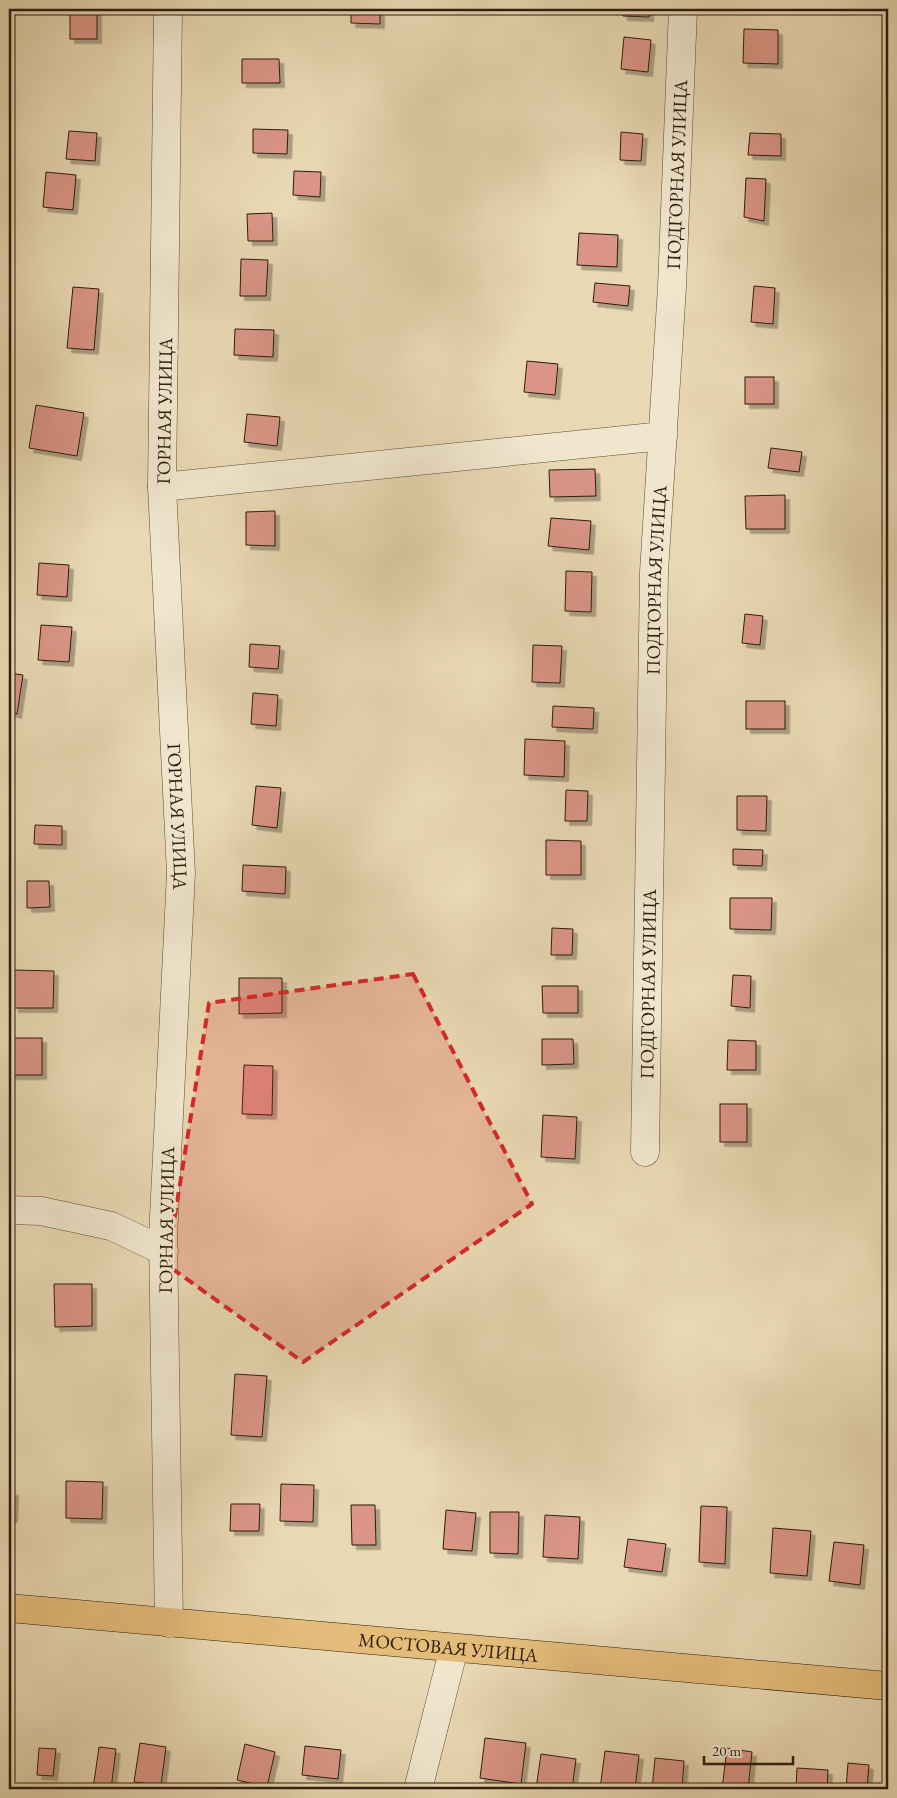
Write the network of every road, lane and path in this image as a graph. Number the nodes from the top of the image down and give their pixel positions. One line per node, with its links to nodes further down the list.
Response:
1 (168, 9): 4 (street, ГОРНАЯ УЛИЦА)
2 (683, 9): 3 (street, ПОДГОРНАЯ УЛИЦА)
3 (663, 436): 4 (street); 5 (street, ПОДГОРНАЯ УЛИЦА)
4 (162, 487): 7 (street, ГОРНАЯ УЛИЦА)
5 (645, 1152)
6 (9, 1210): 7 (street)
7 (164, 1251): 9 (street, ГОРНАЯ УЛИЦА)
8 (9, 1608): 9 (main road, МОСТОВАЯ УЛИЦА)
9 (169, 1623): 10 (main road, МОСТОВАЯ УЛИЦА)
10 (454, 1648): 11 (main road, МОСТОВАЯ УЛИЦА); 12 (street)
11 (888, 1686)
12 (418, 1789)

